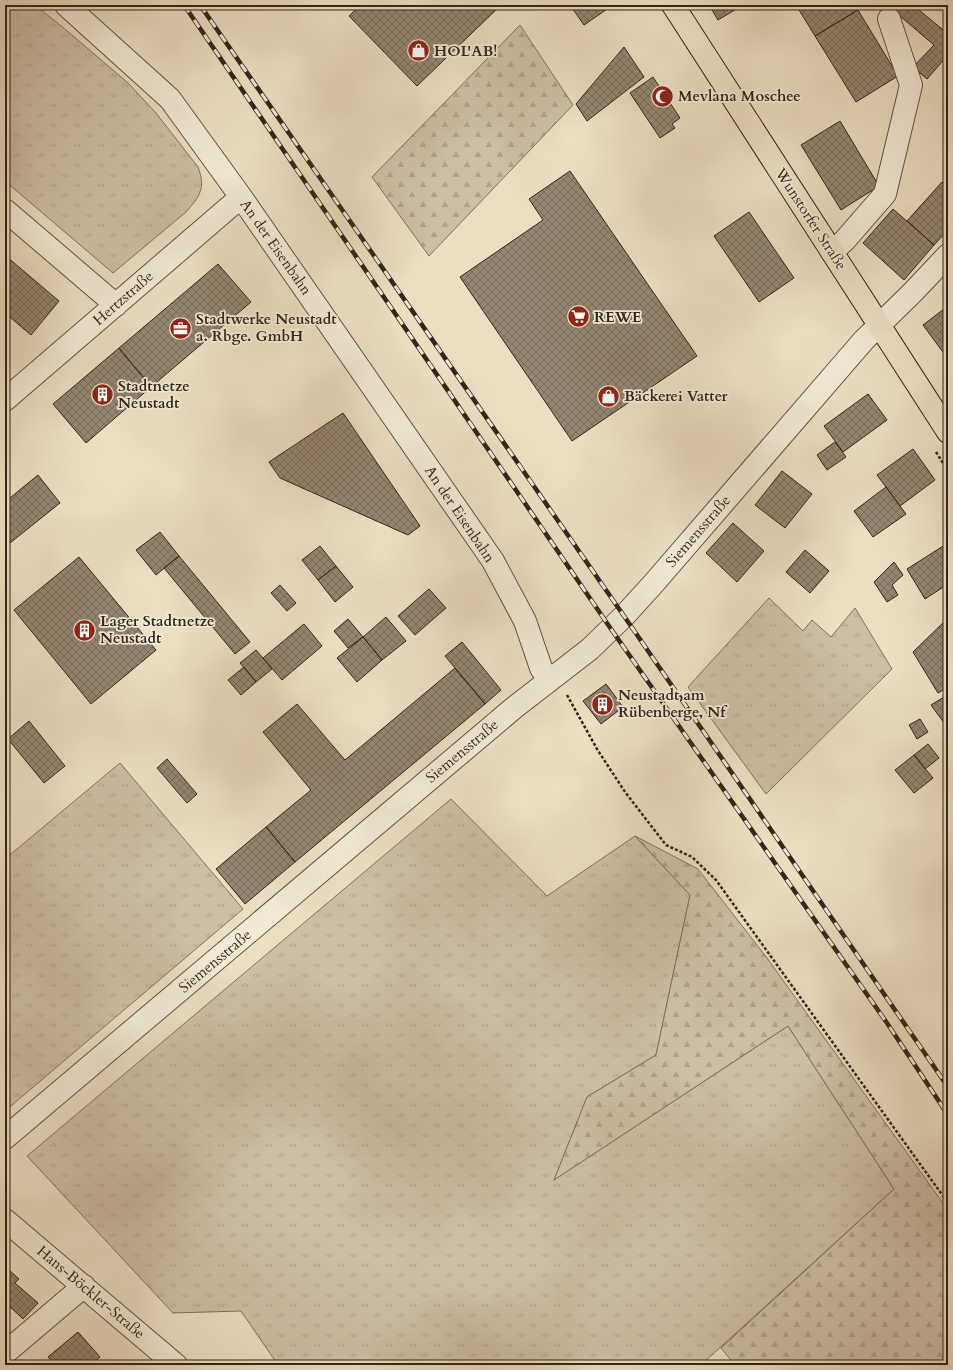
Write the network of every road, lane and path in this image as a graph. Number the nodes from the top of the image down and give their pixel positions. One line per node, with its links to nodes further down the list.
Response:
1 (66, 5): 4 (street, An der Eisenbahn)
2 (673, 5): 6 (main road, Wunstorfer Straße)
3 (889, 19): 6 (street)
4 (241, 197): 8 (street, Hertzstraße); 12 (street, An der Eisenbahn)
5 (5, 210): 8 (street)
6 (832, 252): 9 (main road, Wunstorfer Straße)
7 (948, 254): 9 (street, Siemensstraße)
8 (116, 305): 10 (street, Hertzstraße)
9 (879, 325): 11 (main road, Wunstorfer Straße); 12 (street, Siemensstraße)
10 (5, 400)
11 (948, 432)
12 (553, 678): 13 (street, Siemensstraße); 14 (path)
13 (5, 1138)
14 (948, 1203)
15 (5, 1220): 16 (street, Hans-Böckler-Straße)
16 (84, 1286): 17 (street); 18 (street, Hans-Böckler-Straße)
17 (5, 1353)
18 (176, 1365)

